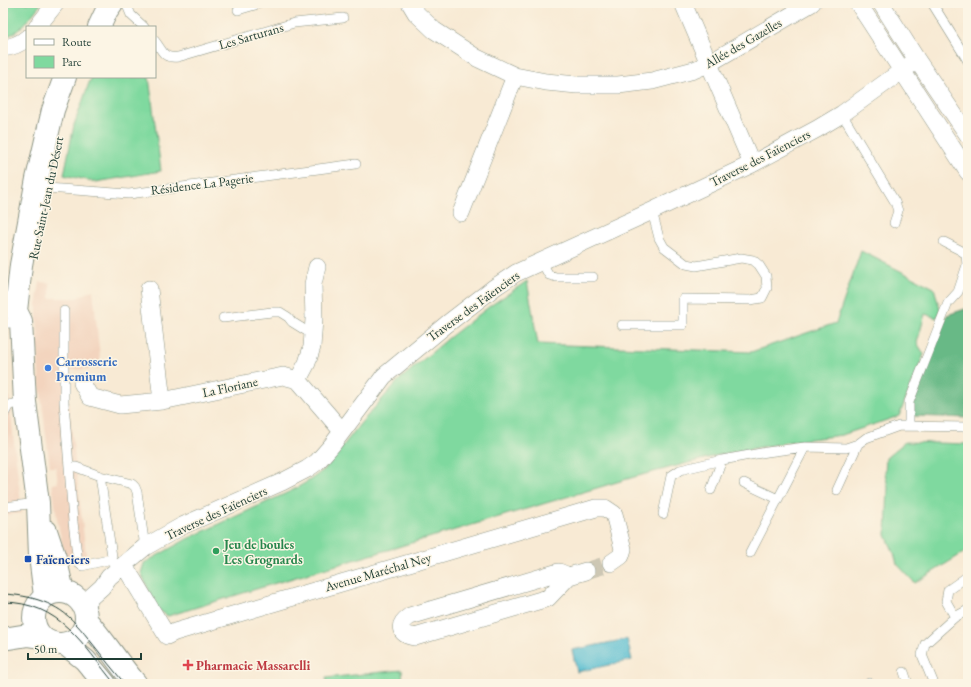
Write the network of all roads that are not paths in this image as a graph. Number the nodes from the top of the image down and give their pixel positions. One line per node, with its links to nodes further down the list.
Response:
1 (56, 3): 14 (street)
2 (93, 3): 15 (street)
3 (112, 3): 16 (street)
4 (126, 3): 17 (lane)
5 (258, 3): 12 (lane)
6 (410, 3): 25 (street, Allée des Gazelles)
7 (683, 3): 23 (street)
8 (812, 3): 23 (street, Allée des Gazelles)
9 (858, 3): 24 (street)
10 (881, 3): 21 (street)
11 (932, 3): 22 (lane)
12 (238, 10)
13 (344, 18): 19 (lane, Les Sarturans)
14 (38, 26)
15 (86, 26)
16 (99, 26)
17 (143, 26)
18 (26, 39): 20 (street)
19 (156, 43)
20 (3, 48)
21 (917, 60): 24 (street, Traverse des Faïenciers); 29 (street)
22 (968, 61)
23 (708, 64): 25 (street, Allée des Gazelles); 31 (street)
24 (902, 70): 28 (street, Traverse des Faïenciers); 32 (street)
25 (515, 76): 35 (street)
26 (64, 78): 44 (street, Rue Saint-Jean du Désert)
27 (78, 78): 33 (street, Rue Saint-Jean du Désert)
28 (842, 114): 31 (street, Traverse des Faïenciers); 36 (lane)
29 (968, 135)
30 (356, 164): 33 (lane, Résidence La Pagerie)
31 (752, 164): 34 (street, Traverse des Faïenciers)
32 (968, 172)
33 (47, 188): 44 (street, Rue Saint-Jean du Désert)
34 (652, 211): 38 (street, Traverse des Faïenciers); 45 (lane)
35 (461, 213)
36 (894, 223)
37 (944, 242): 52 (lane)
38 (541, 261): 40 (lane); 54 (street, Traverse des Faïenciers)
39 (317, 267): 46 (street)
40 (593, 277)
41 (149, 289): 49 (street)
42 (64, 311): 58 (lane)
43 (223, 318): 46 (lane)
44 (12, 323): 50 (street, Rue Saint-Jean du Désert)
45 (622, 325)
46 (313, 335): 47 (street)
47 (298, 380): 49 (street, La Floriane); 54 (street)
48 (82, 383): 49 (street, La Floriane)
49 (162, 401)
50 (13, 404): 51 (lane); 65 (street, Rue Saint-Jean du Désert)
51 (3, 416)
52 (909, 426): 53 (lane); 55 (lane)
53 (968, 426)
54 (342, 431): 67 (street, Traverse des Faïenciers)
55 (858, 444): 56 (lane); 62 (lane)
56 (806, 447): 57 (lane); 63 (lane)
57 (722, 460): 61 (lane); 66 (lane)
58 (69, 468): 59 (lane); 70 (lane)
59 (100, 476): 67 (lane); 70 (lane)
60 (744, 483): 63 (lane)
61 (711, 490)
62 (837, 490)
63 (778, 499): 68 (lane)
64 (3, 507): 65 (lane)
65 (38, 508): 74 (street, Rue Saint-Jean du Désert)
66 (662, 514)
67 (145, 547): 70 (street, Traverse des Faïenciers)
68 (750, 553)
69 (611, 563): 70 (street, Avenue Maréchal Ney)
70 (115, 568): 74 (street, Traverse des Faïenciers)
71 (586, 571): 72 (street)
72 (569, 576): 72 (street)
73 (968, 576): 77 (lane)
74 (71, 602): 76 (street); 81 (street); 84 (street)
75 (968, 610): 77 (lane)
76 (34, 614): 78 (street); 79 (street)
77 (955, 617): 86 (lane)
78 (3, 626)
79 (42, 637): 80 (street); 81 (street)
80 (3, 639)
81 (65, 644): 83 (street)
82 (904, 672): 85 (lane)
83 (106, 684)
84 (136, 684)
85 (908, 684)
86 (934, 684)

